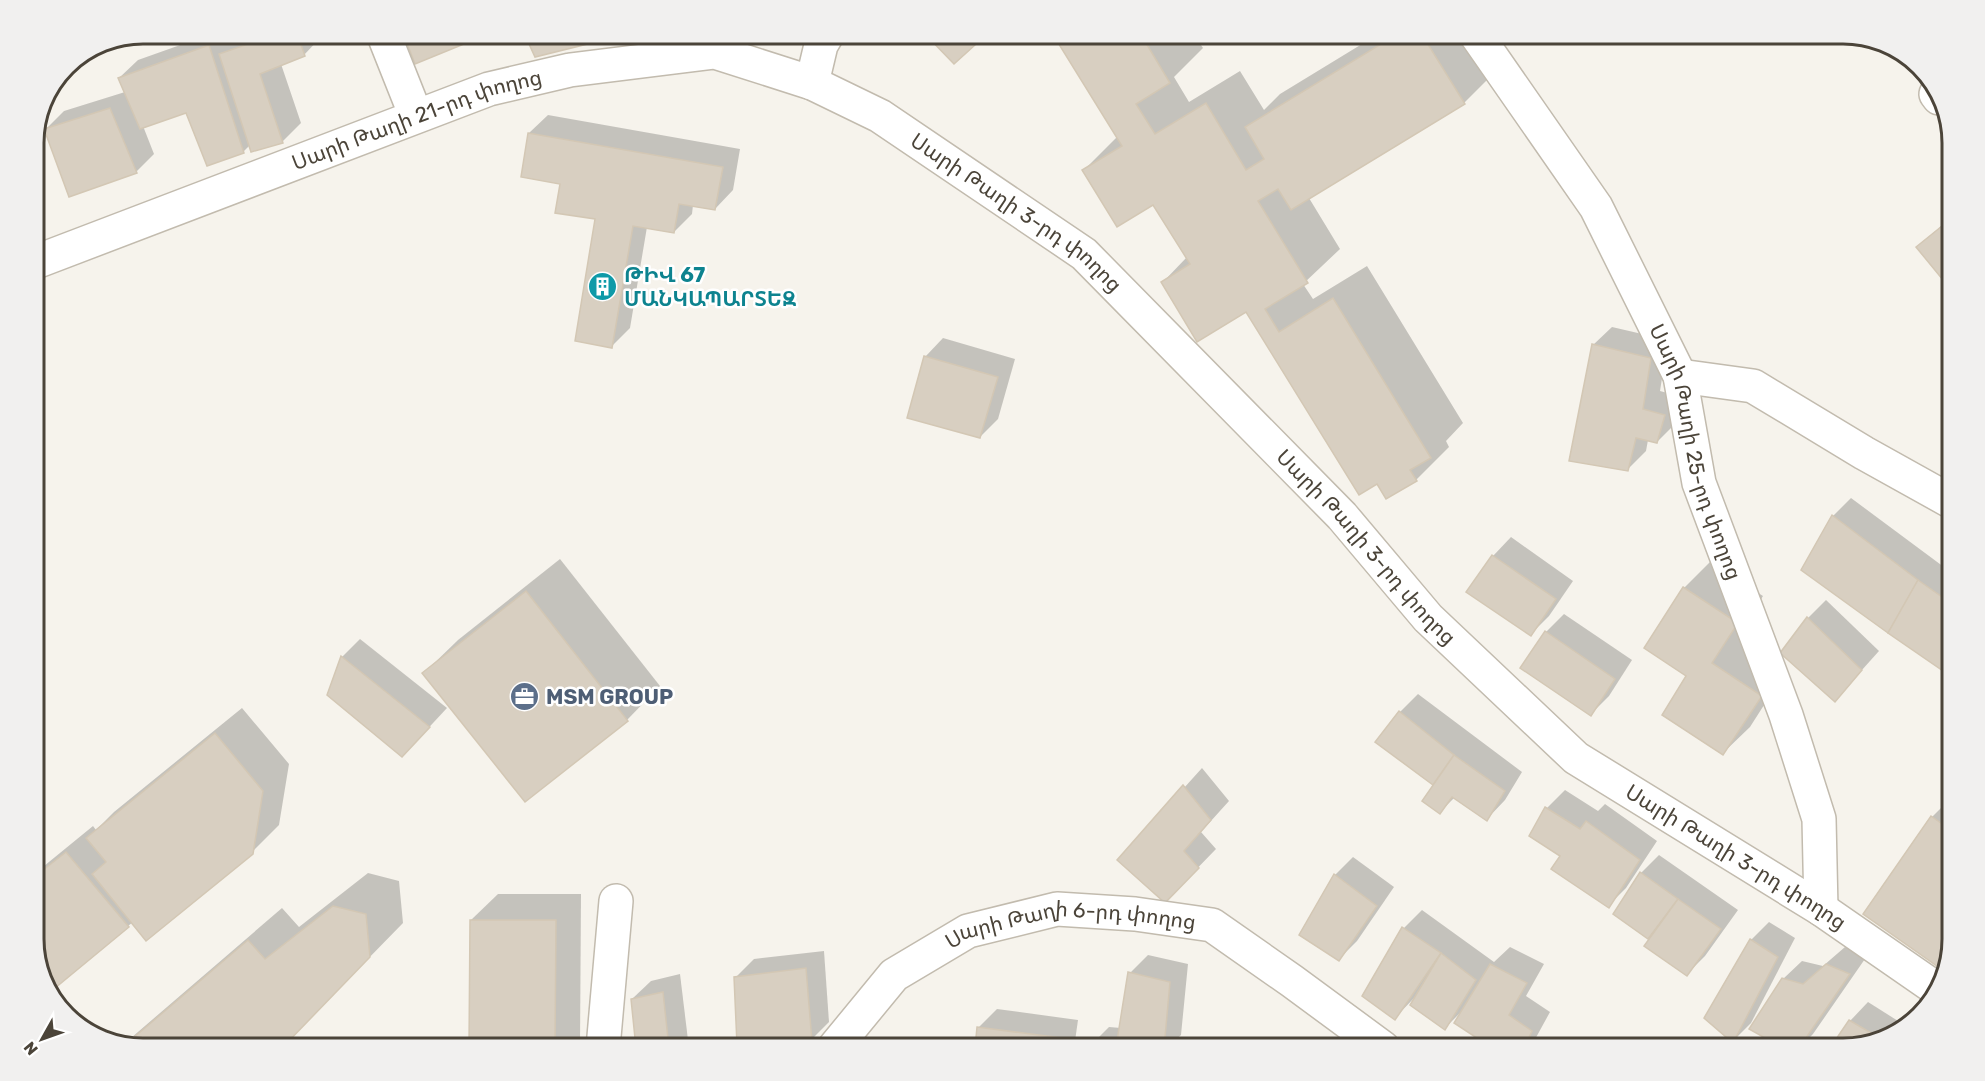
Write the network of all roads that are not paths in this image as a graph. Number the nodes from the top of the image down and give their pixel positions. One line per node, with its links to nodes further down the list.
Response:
1 (387, 44): 5 (street)
2 (822, 44): 4 (street)
3 (1483, 44): 7 (street, Սարի Թաղի 25-րդ փողոց)
4 (812, 83): 5 (street, Սարի Թաղի 21-րդ փողոց); 10 (street, Սարի Թաղի 3-րդ փողոց)
5 (416, 116): 6 (street, Սարի Թաղի 21-րդ փողոց)
6 (44, 258)
7 (1680, 376): 8 (street); 10 (street, Սարի Թաղի 25-րդ փողոց)
8 (1941, 496)
9 (616, 901): 12 (street)
10 (1821, 909): 11 (street, Սարի Թաղի 3-րդ փողոց)
11 (1930, 984)
12 (604, 1038)
13 (842, 1038): 14 (street, Սարի Թաղի 6-րդ փողոց)
14 (1369, 1038)

